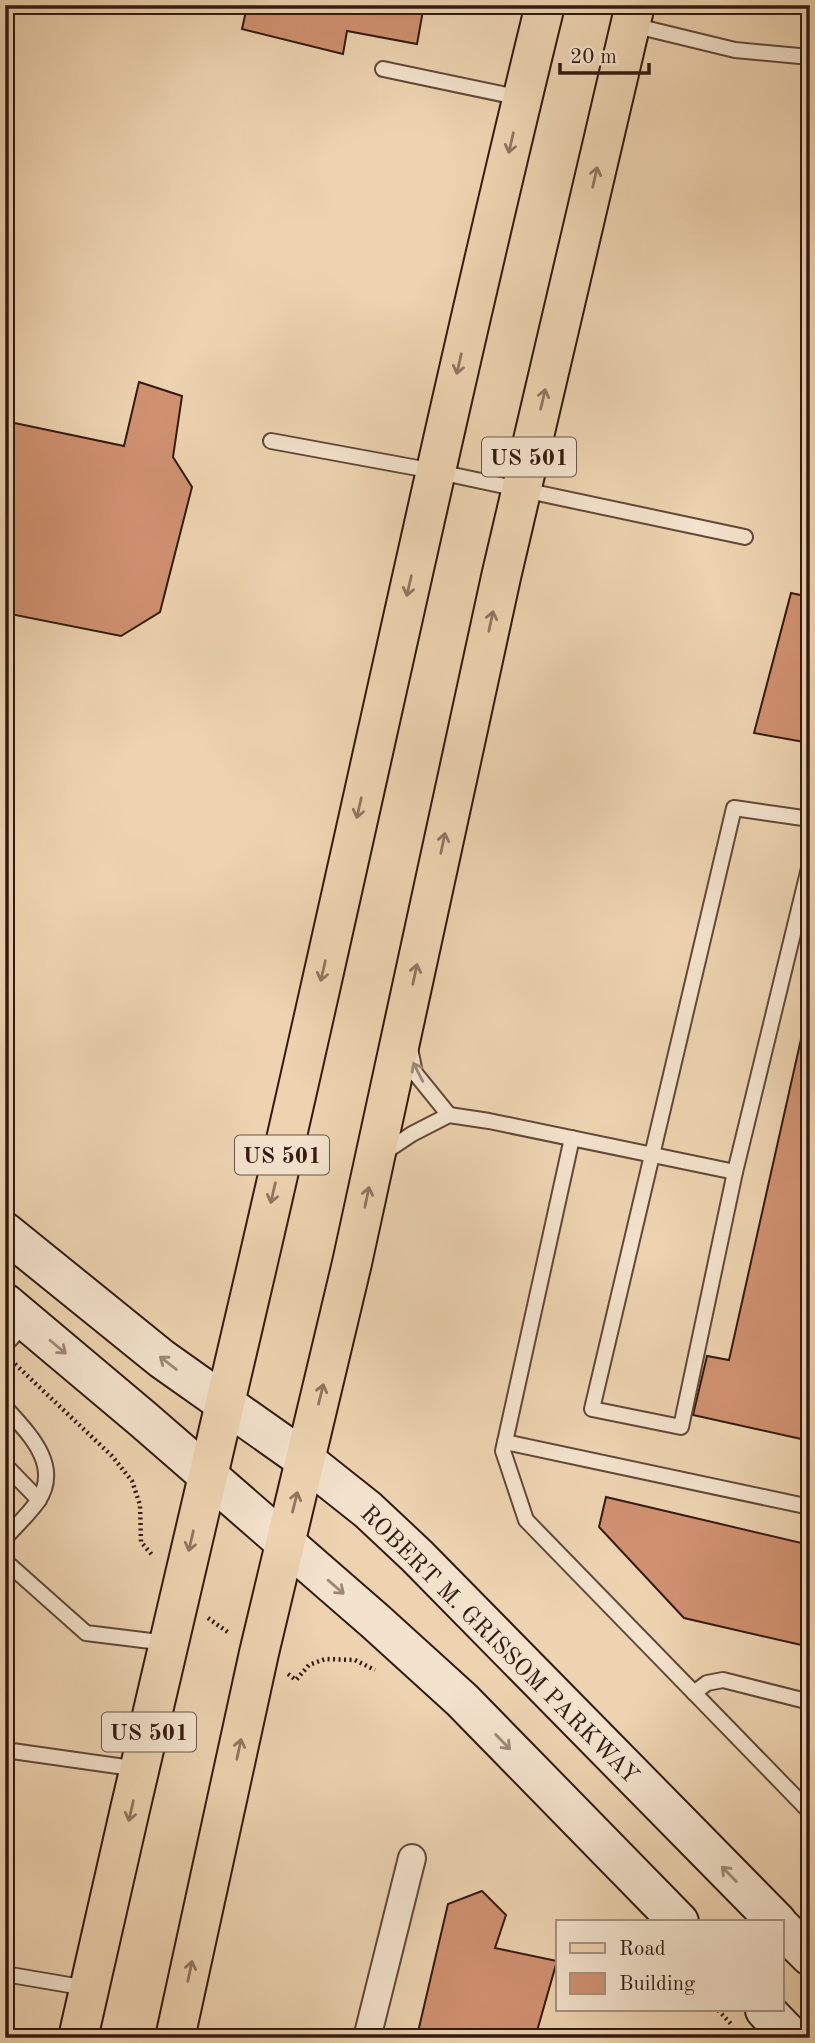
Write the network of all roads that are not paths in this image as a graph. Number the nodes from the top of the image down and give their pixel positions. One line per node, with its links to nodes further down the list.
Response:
1 (545, 5): 5 (main road, US 501)
2 (633, 15): 3 (lane); 8 (main road, US 501, one-way to 2)
3 (810, 57)
4 (383, 69): 5 (lane)
5 (522, 98): 7 (main road, US 501, one-way to 7)
6 (271, 441): 7 (lane)
7 (434, 471): 8 (lane); 20 (main road, US 501, one-way to 20)
8 (521, 491): 9 (lane); 12 (main road, US 501, one-way to 8)
9 (745, 537)
10 (810, 820): 15 (lane)
11 (810, 864): 17 (lane)
12 (404, 1022): 13 (lane, one-way to 12); 16 (main road, US 501)
13 (449, 1115): 14 (lane); 16 (lane)
14 (572, 1138): 15 (lane); 22 (lane)
15 (652, 1154): 17 (lane); 17 (lane)
16 (375, 1159): 23 (main road, US 501, one-way to 16)
17 (735, 1172)
18 (5, 1232): 20 (main road, ROBERT M. GRISSOM PARKWAY, one-way to 18)
19 (13, 1323): 25 (main road, one-way to 25)
20 (223, 1404): 23 (main road, ROBERT M. GRISSOM PARKWAY); 25 (main road, US 501)
21 (5, 1407): 26 (lane)
22 (505, 1442): 27 (lane); 32 (lane)
23 (305, 1460): 29 (main road, US 501, one-way to 23); 39 (main road, ROBERT M. GRISSOM PARKWAY, one-way to 23)
24 (5, 1465): 26 (lane)
25 (207, 1475): 29 (main road); 31 (main road, US 501, one-way to 31)
26 (39, 1500): 28 (lane)
27 (810, 1507)
28 (5, 1538)
29 (285, 1543): 38 (main road, one-way to 38); 46 (main road, US 501, one-way to 29)
30 (5, 1561): 31 (lane)
31 (168, 1644): 35 (main road, US 501)
32 (694, 1693): 33 (lane); 36 (lane)
33 (810, 1702)
34 (5, 1749): 35 (lane)
35 (140, 1770): 43 (main road, US 501, one-way to 43)
36 (810, 1812)
37 (412, 1858): 47 (street)
38 (677, 1920)
39 (775, 1920)
40 (784, 1929): 41 (main road)
41 (810, 1956)
42 (5, 1974): 43 (lane)
43 (90, 1988): 45 (main road, US 501)
44 (766, 2011): 48 (main road)
45 (78, 2038)
46 (175, 2038)
47 (367, 2038)
48 (792, 2038)

